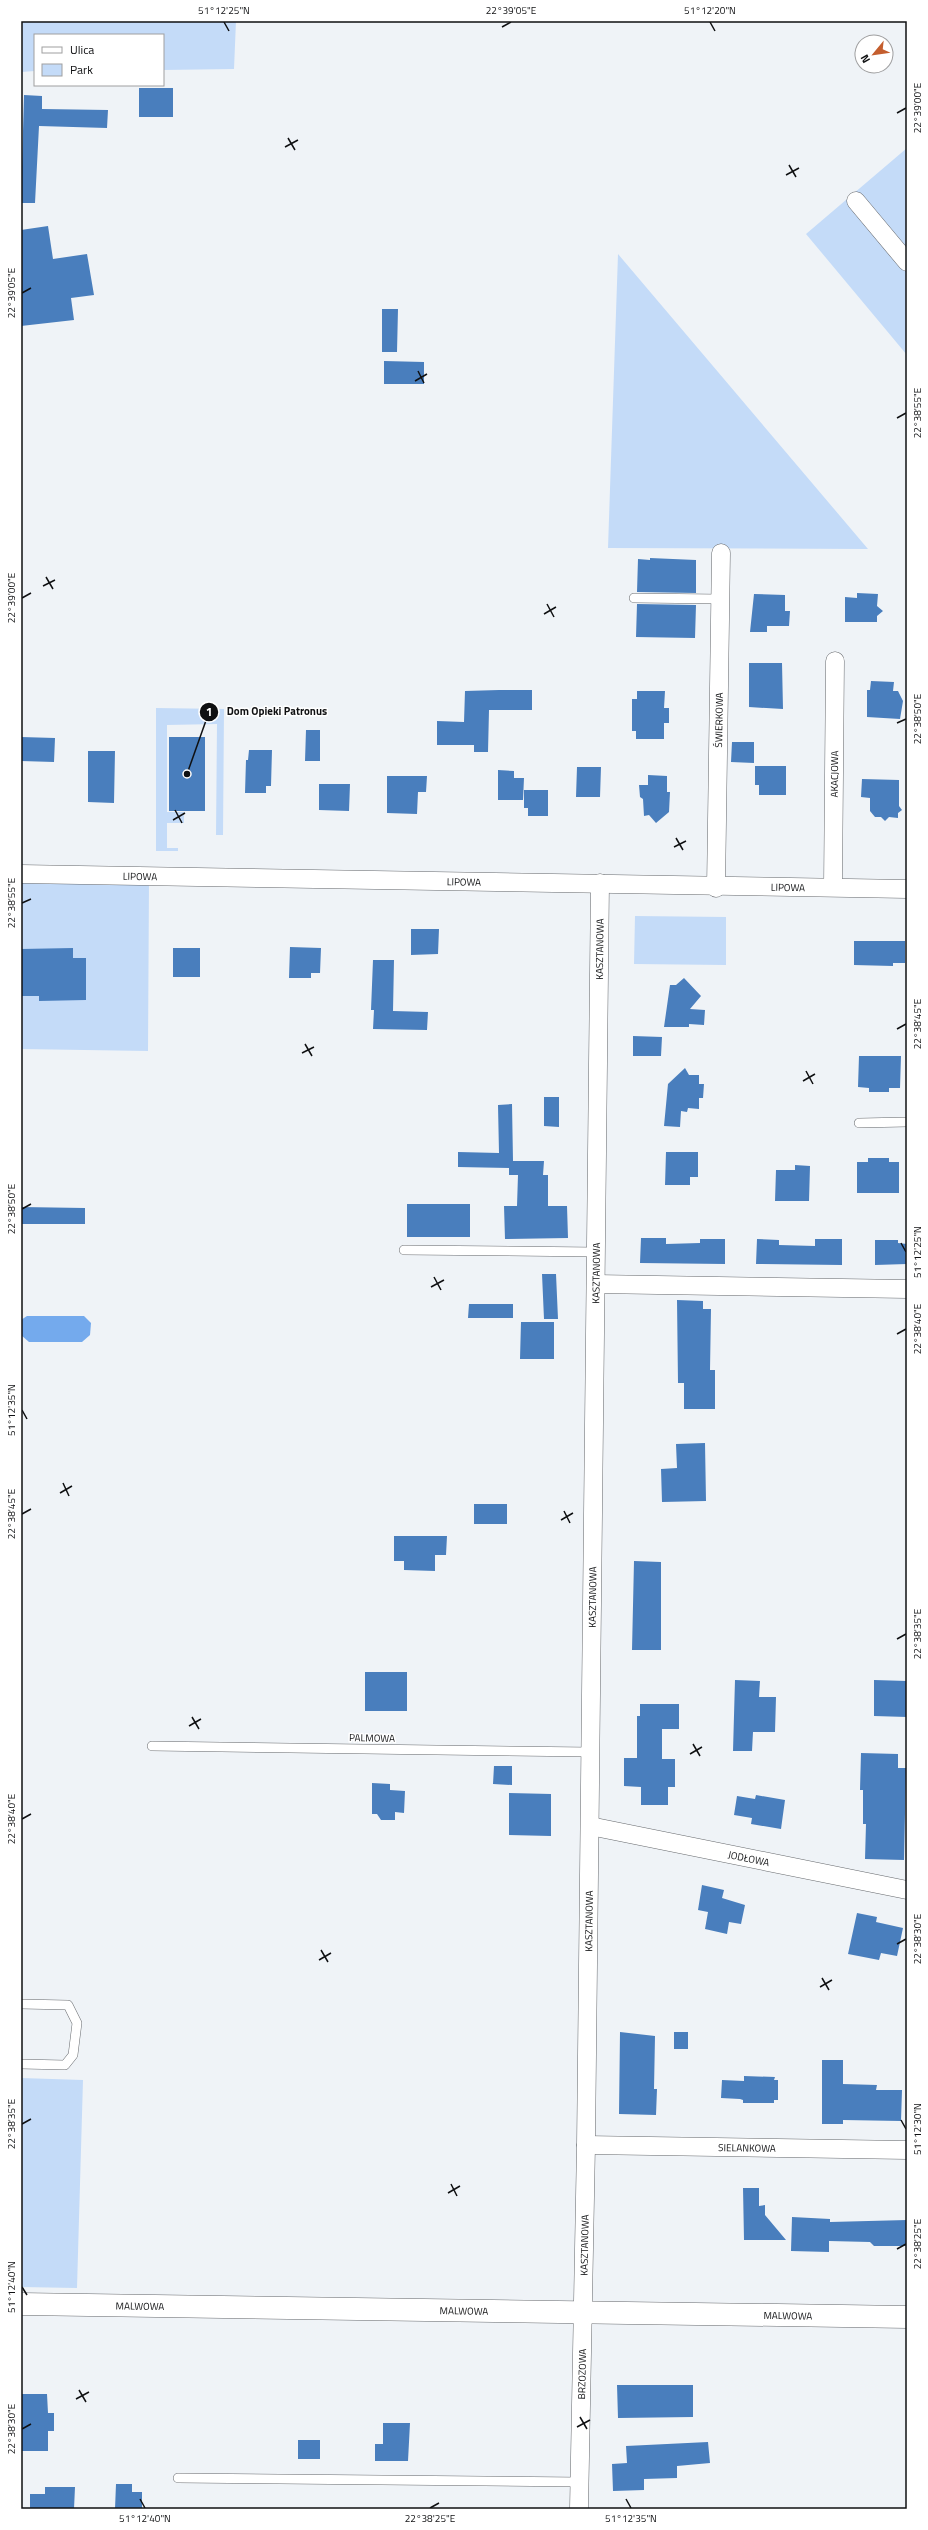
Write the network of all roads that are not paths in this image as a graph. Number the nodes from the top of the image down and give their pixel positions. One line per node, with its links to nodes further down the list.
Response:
1 (856, 201): 2 (street)
2 (907, 262)
3 (721, 553): 5 (street, ŚWIERKOWA)
4 (634, 598): 5 (lane)
5 (720, 599): 10 (street, ŚWIERKOWA)
6 (835, 661): 9 (street, AKACJOWA)
7 (21, 874): 8 (street, LIPOWA)
8 (600, 883): 10 (street, LIPOWA); 15 (street, KASZTANOWA)
9 (833, 887): 10 (street, LIPOWA); 11 (street, LIPOWA)
10 (716, 888)
11 (907, 889)
12 (907, 1122): 13 (lane)
13 (859, 1123)
14 (404, 1250): 15 (lane)
15 (596, 1252): 16 (street, KASZTANOWA)
16 (596, 1284): 17 (street); 19 (street, KASZTANOWA)
17 (907, 1289)
18 (152, 1746): 19 (lane, PALMOWA)
19 (590, 1752): 20 (street, KASZTANOWA)
20 (590, 1826): 21 (street, JODŁOWA); 24 (street, KASZTANOWA)
21 (907, 1890)
22 (21, 2004): 23 (lane)
23 (21, 2064)
24 (586, 2145): 25 (street, SIELANKOWA); 27 (street, KASZTANOWA)
25 (907, 2150)
26 (21, 2304): 27 (street, MALWOWA)
27 (584, 2312): 28 (street, MALWOWA); 30 (street, BRZOZOWA)
28 (907, 2317)
29 (178, 2478): 30 (lane)
30 (580, 2482): 31 (street, BRZOZOWA)
31 (580, 2509)

